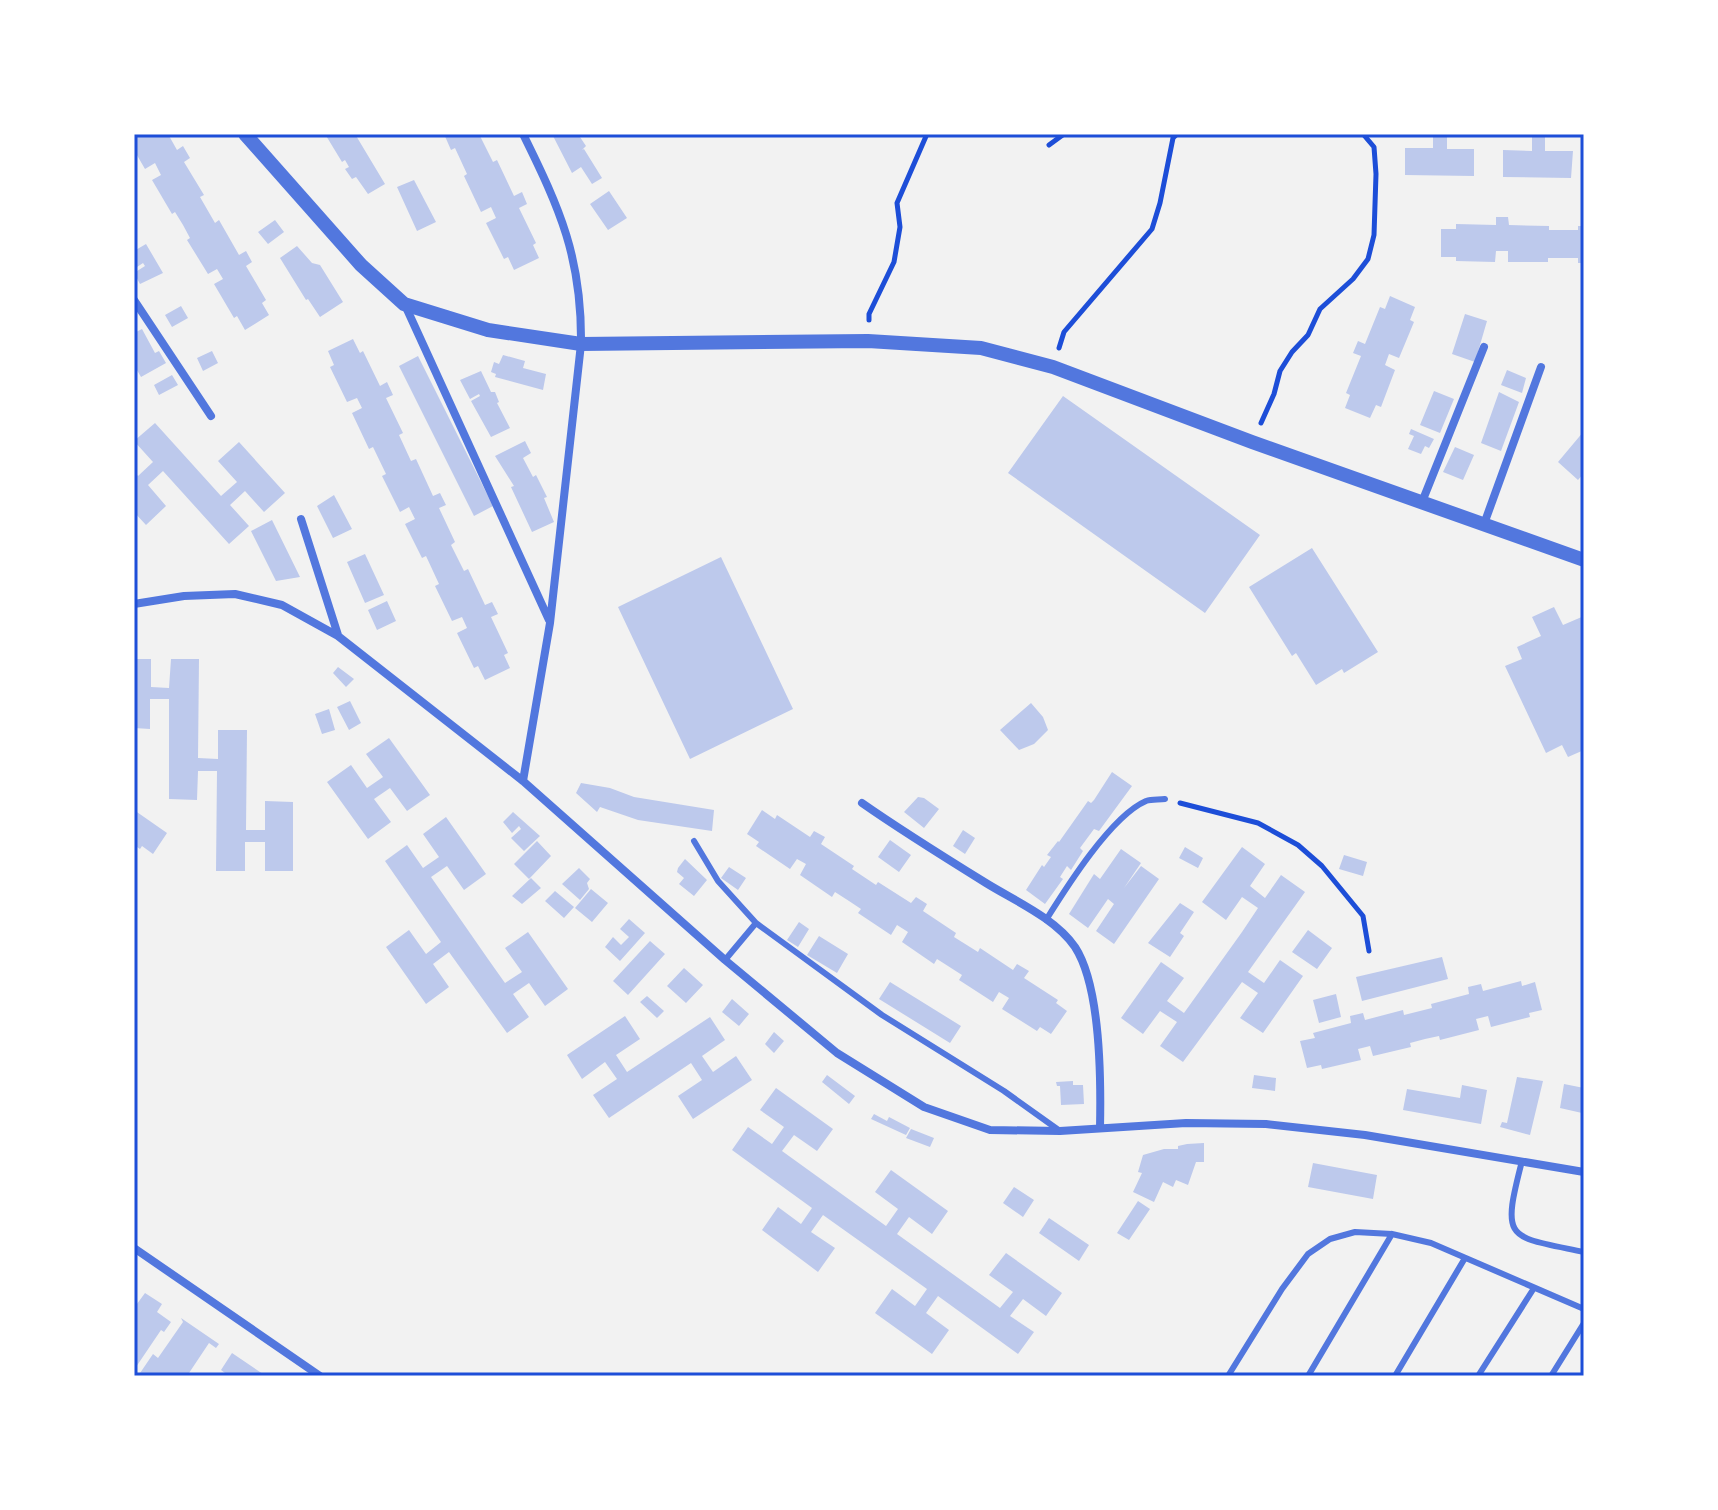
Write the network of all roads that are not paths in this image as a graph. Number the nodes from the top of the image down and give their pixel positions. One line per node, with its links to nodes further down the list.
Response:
1 (245, 134): 4 (street)
2 (523, 134): 5 (street)
3 (134, 300): 8 (street)
4 (404, 304): 5 (street); 14 (street)
5 (581, 344): 9 (street); 14 (street)
6 (1484, 347): 9 (street)
7 (1541, 367): 11 (street)
8 (211, 416)
9 (1422, 502): 11 (street)
10 (301, 519): 15 (street)
11 (1484, 524): 12 (street)
12 (1584, 560)
13 (134, 604): 15 (street)
14 (550, 623): 16 (street)
15 (338, 636): 16 (street)
16 (523, 781): 22 (street)
17 (1165, 799): 20 (lane)
18 (862, 803): 20 (street)
19 (694, 841): 21 (lane)
20 (1046, 920): 23 (street)
21 (756, 923): 22 (lane); 24 (lane)
22 (725, 960): 24 (street)
23 (1100, 1128): 24 (street); 25 (street)
24 (1060, 1131)
25 (1522, 1161): 26 (street); 29 (lane)
26 (1584, 1172)
27 (1392, 1234): 30 (lane); 35 (lane); 36 (lane)
28 (134, 1248): 34 (street)
29 (1584, 1252)
30 (1465, 1258): 31 (lane); 37 (lane)
31 (1534, 1288): 32 (lane); 38 (lane)
32 (1584, 1309)
33 (1584, 1323): 39 (lane)
34 (320, 1376)
35 (1228, 1376)
36 (1308, 1376)
37 (1395, 1376)
38 (1478, 1376)
39 (1551, 1376)

